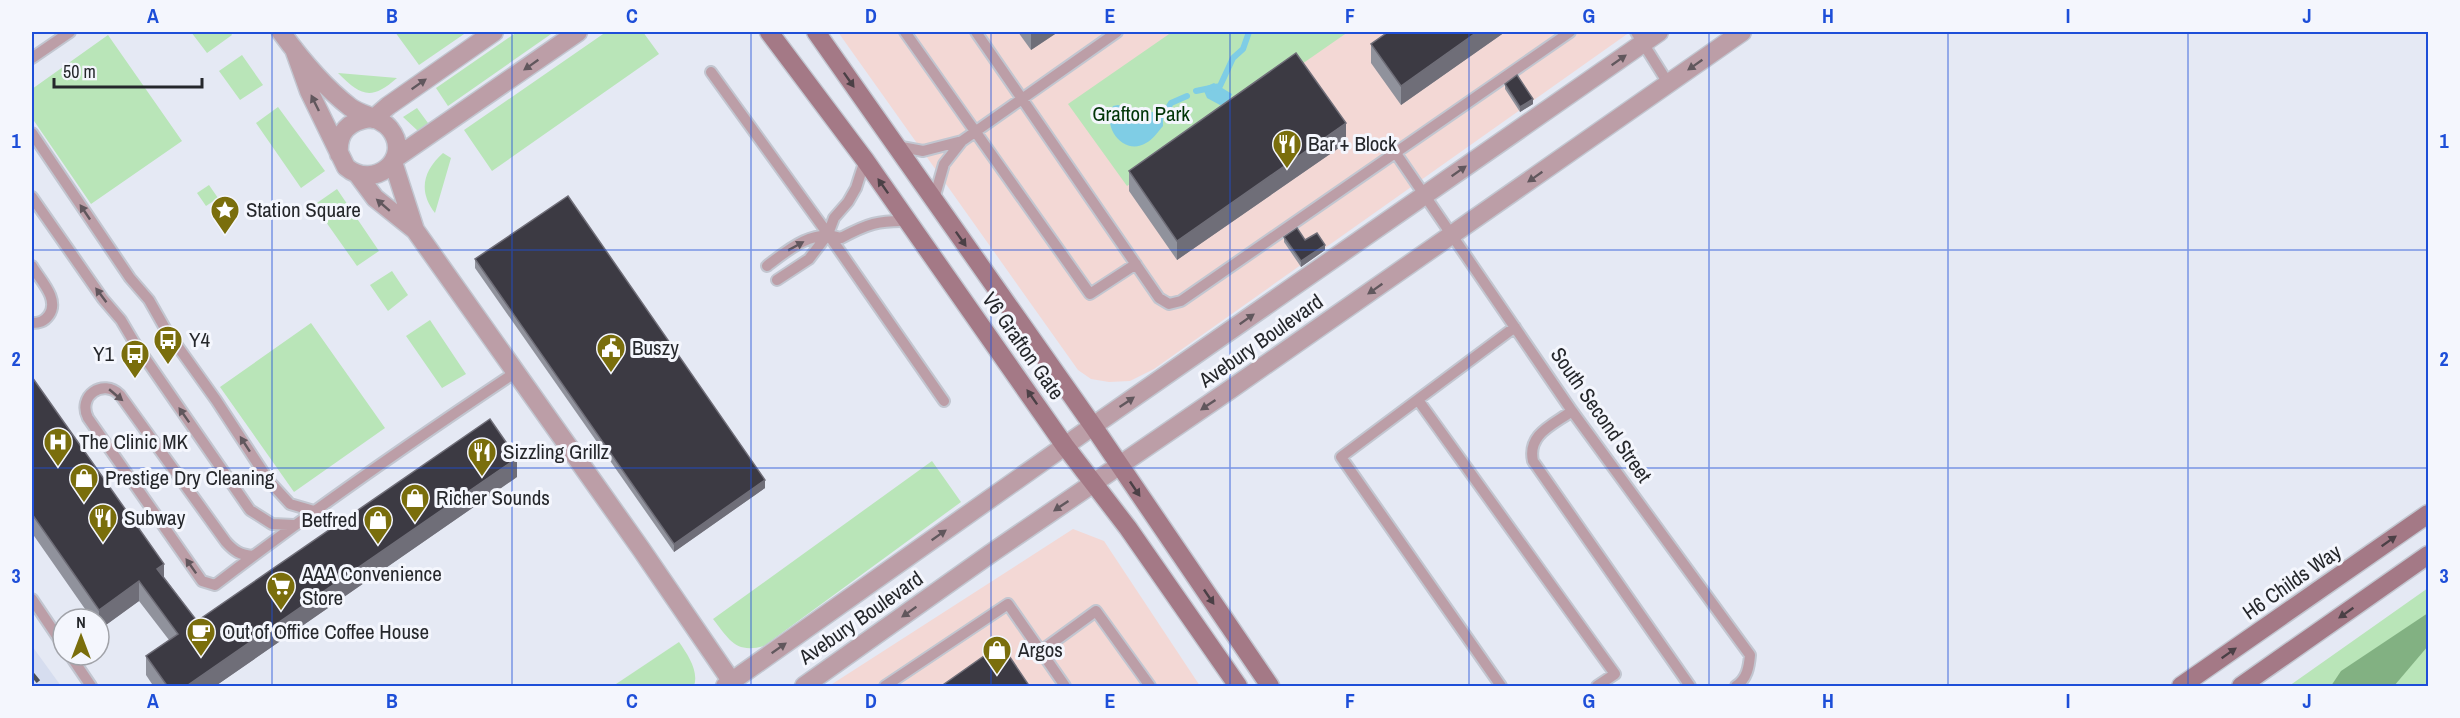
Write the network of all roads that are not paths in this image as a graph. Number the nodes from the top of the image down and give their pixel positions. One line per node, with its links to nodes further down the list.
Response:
1 (70, 32): 15 (lane)
2 (281, 32): 14 (street)
3 (494, 32): 19 (street, one-way to 3)
4 (578, 32): 26 (street, one-way to 26)
5 (769, 32): 27 (street, V6 Grafton Gate)
6 (816, 32): 23 (street, V6 Grafton Gate, one-way to 23)
7 (905, 32): 20 (lane)
8 (976, 32): 18 (lane)
9 (1117, 32): 18 (lane)
10 (1570, 32): 24 (lane)
11 (1659, 32): 13 (street, Avebury Boulevard)
12 (1743, 32): 17 (street, Avebury Boulevard, one-way to 17)
13 (1639, 37): 17 (lane); 29 (street, Avebury Boulevard, one-way to 13)
14 (294, 50): 19 (street); 25 (street, one-way to 14)
15 (32, 58)
16 (711, 72): 34 (lane)
17 (1668, 83): 35 (street, Avebury Boulevard, one-way to 35)
18 (1023, 99): 20 (lane); 36 (lane)
19 (371, 118): 25 (street); 26 (street)
20 (976, 132): 22 (lane); 36 (lane)
21 (32, 133): 50 (lane, one-way to 21)
22 (962, 141): 23 (lane); 31 (lane)
23 (895, 146): 31 (street, V6 Grafton Gate)
24 (1395, 152): 29 (lane, South Second Street); 36 (lane)
25 (339, 154): 28 (street)
26 (393, 160): 28 (street); 33 (street)
27 (865, 160): 32 (street, V6 Grafton Gate, one-way to 27); 34 (lane)
28 (358, 175): 33 (street, one-way to 28)
29 (1425, 195): 35 (lane, South Second Street); 46 (street, Avebury Boulevard, one-way to 29)
30 (32, 197): 52 (lane, one-way to 30)
31 (934, 200): 46 (street, V6 Grafton Gate, one-way to 46)
32 (908, 221): 34 (lane); 47 (street, V6 Grafton Gate, one-way to 32)
33 (415, 230): 42 (street)
34 (828, 234): 38 (lane, one-way to 34); 39 (lane); 44 (lane)
35 (1453, 234): 41 (lane, South Second Street); 48 (street, Avebury Boulevard, one-way to 48)
36 (1136, 264)
37 (32, 266): 40 (lane)
38 (767, 266)
39 (777, 280)
40 (32, 323)
41 (1515, 327): 43 (lane); 45 (lane, South Second Street)
42 (516, 372): 50 (lane); 59 (street)
43 (1418, 400): 67 (lane); 68 (lane)
44 (944, 401)
45 (1572, 411): 69 (lane); 70 (lane, South Second Street)
46 (1093, 426): 47 (street, Avebury Boulevard); 48 (street, V6 Grafton Gate)
47 (1065, 446): 49 (street, V6 Grafton Gate); 59 (street, Avebury Boulevard, one-way to 47)
48 (1119, 466): 49 (street, Avebury Boulevard); 66 (street, V6 Grafton Gate, one-way to 66)
49 (1094, 484): 61 (street, Avebury Boulevard, one-way to 61); 65 (street, V6 Grafton Gate)
50 (314, 511): 52 (lane)
51 (2424, 517): 71 (street, H6 Childs Way, one-way to 51)
52 (294, 525): 54 (lane)
53 (2428, 555): 72 (street, one-way to 72)
54 (253, 556): 54 (lane, one-way to 54)
55 (32, 599): 56 (lane)
56 (51, 627)
57 (1041, 651): 62 (lane); 63 (lane); 64 (lane)
58 (78, 667): 60 (lane)
59 (728, 684)
60 (91, 687)
61 (804, 687)
62 (885, 687)
63 (1065, 687)
64 (1150, 687)
65 (1238, 687)
66 (1270, 687)
67 (1501, 687)
68 (1597, 687)
69 (1690, 687)
70 (1736, 687)
71 (2181, 687)
72 (2241, 687)

